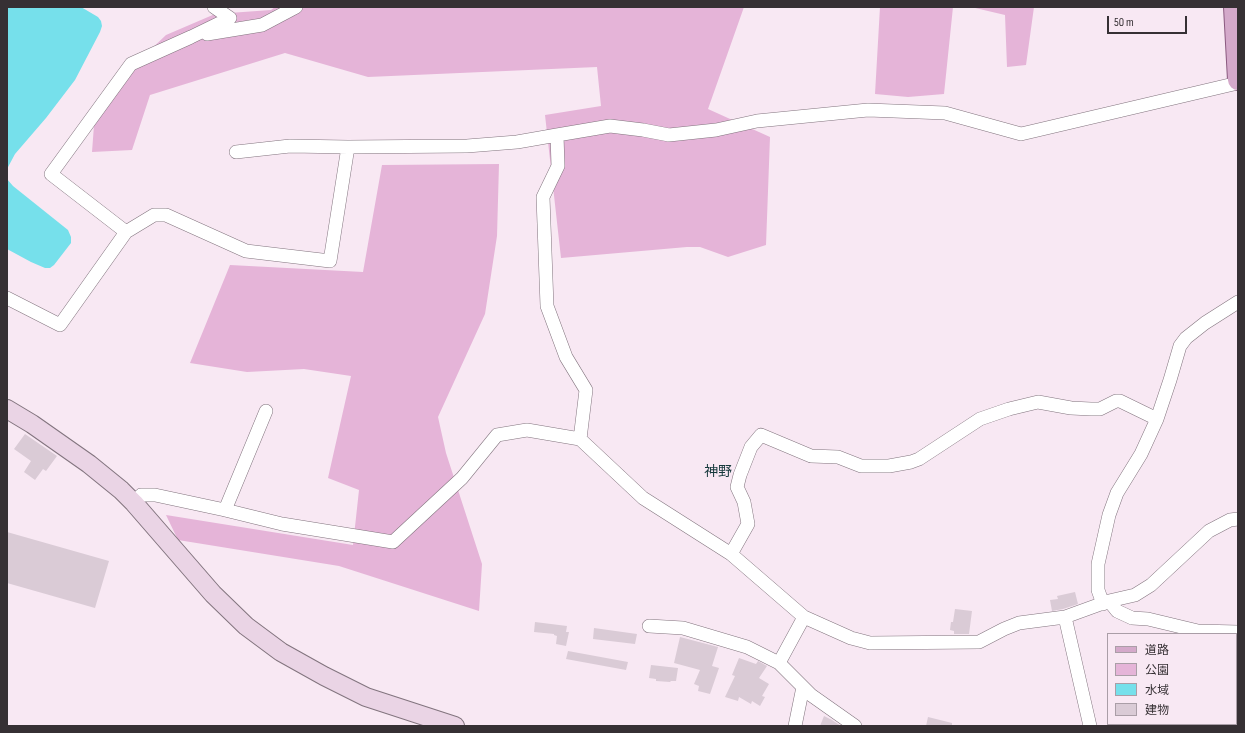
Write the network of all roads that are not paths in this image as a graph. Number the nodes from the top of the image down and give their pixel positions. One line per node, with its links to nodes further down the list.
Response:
1 (214, 7): 4 (street)
2 (296, 7): 4 (street)
3 (1234, 7): 5 (main road)
4 (191, 37): 10 (street)
5 (1238, 80)
6 (1238, 84): 7 (street)
7 (557, 135): 8 (street); 16 (street)
8 (348, 147): 9 (street); 10 (street)
9 (236, 152)
10 (126, 232): 11 (street)
11 (7, 298)
12 (1238, 302): 15 (street)
13 (7, 409): 17 (street)
14 (266, 411): 18 (street)
15 (1157, 419): 20 (street); 21 (street)
16 (580, 438): 18 (street); 20 (street)
17 (134, 503): 18 (street); 28 (street)
18 (225, 510)
19 (1238, 519): 21 (street)
20 (731, 554): 22 (street)
21 (1106, 602): 23 (street); 25 (street)
22 (804, 617): 23 (street); 26 (street)
23 (1065, 617): 31 (street)
24 (648, 626): 26 (street)
25 (1238, 632)
26 (779, 663): 27 (street)
27 (803, 687): 29 (street); 30 (street)
28 (455, 726)
29 (795, 726)
30 (855, 726)
31 (1090, 726)

